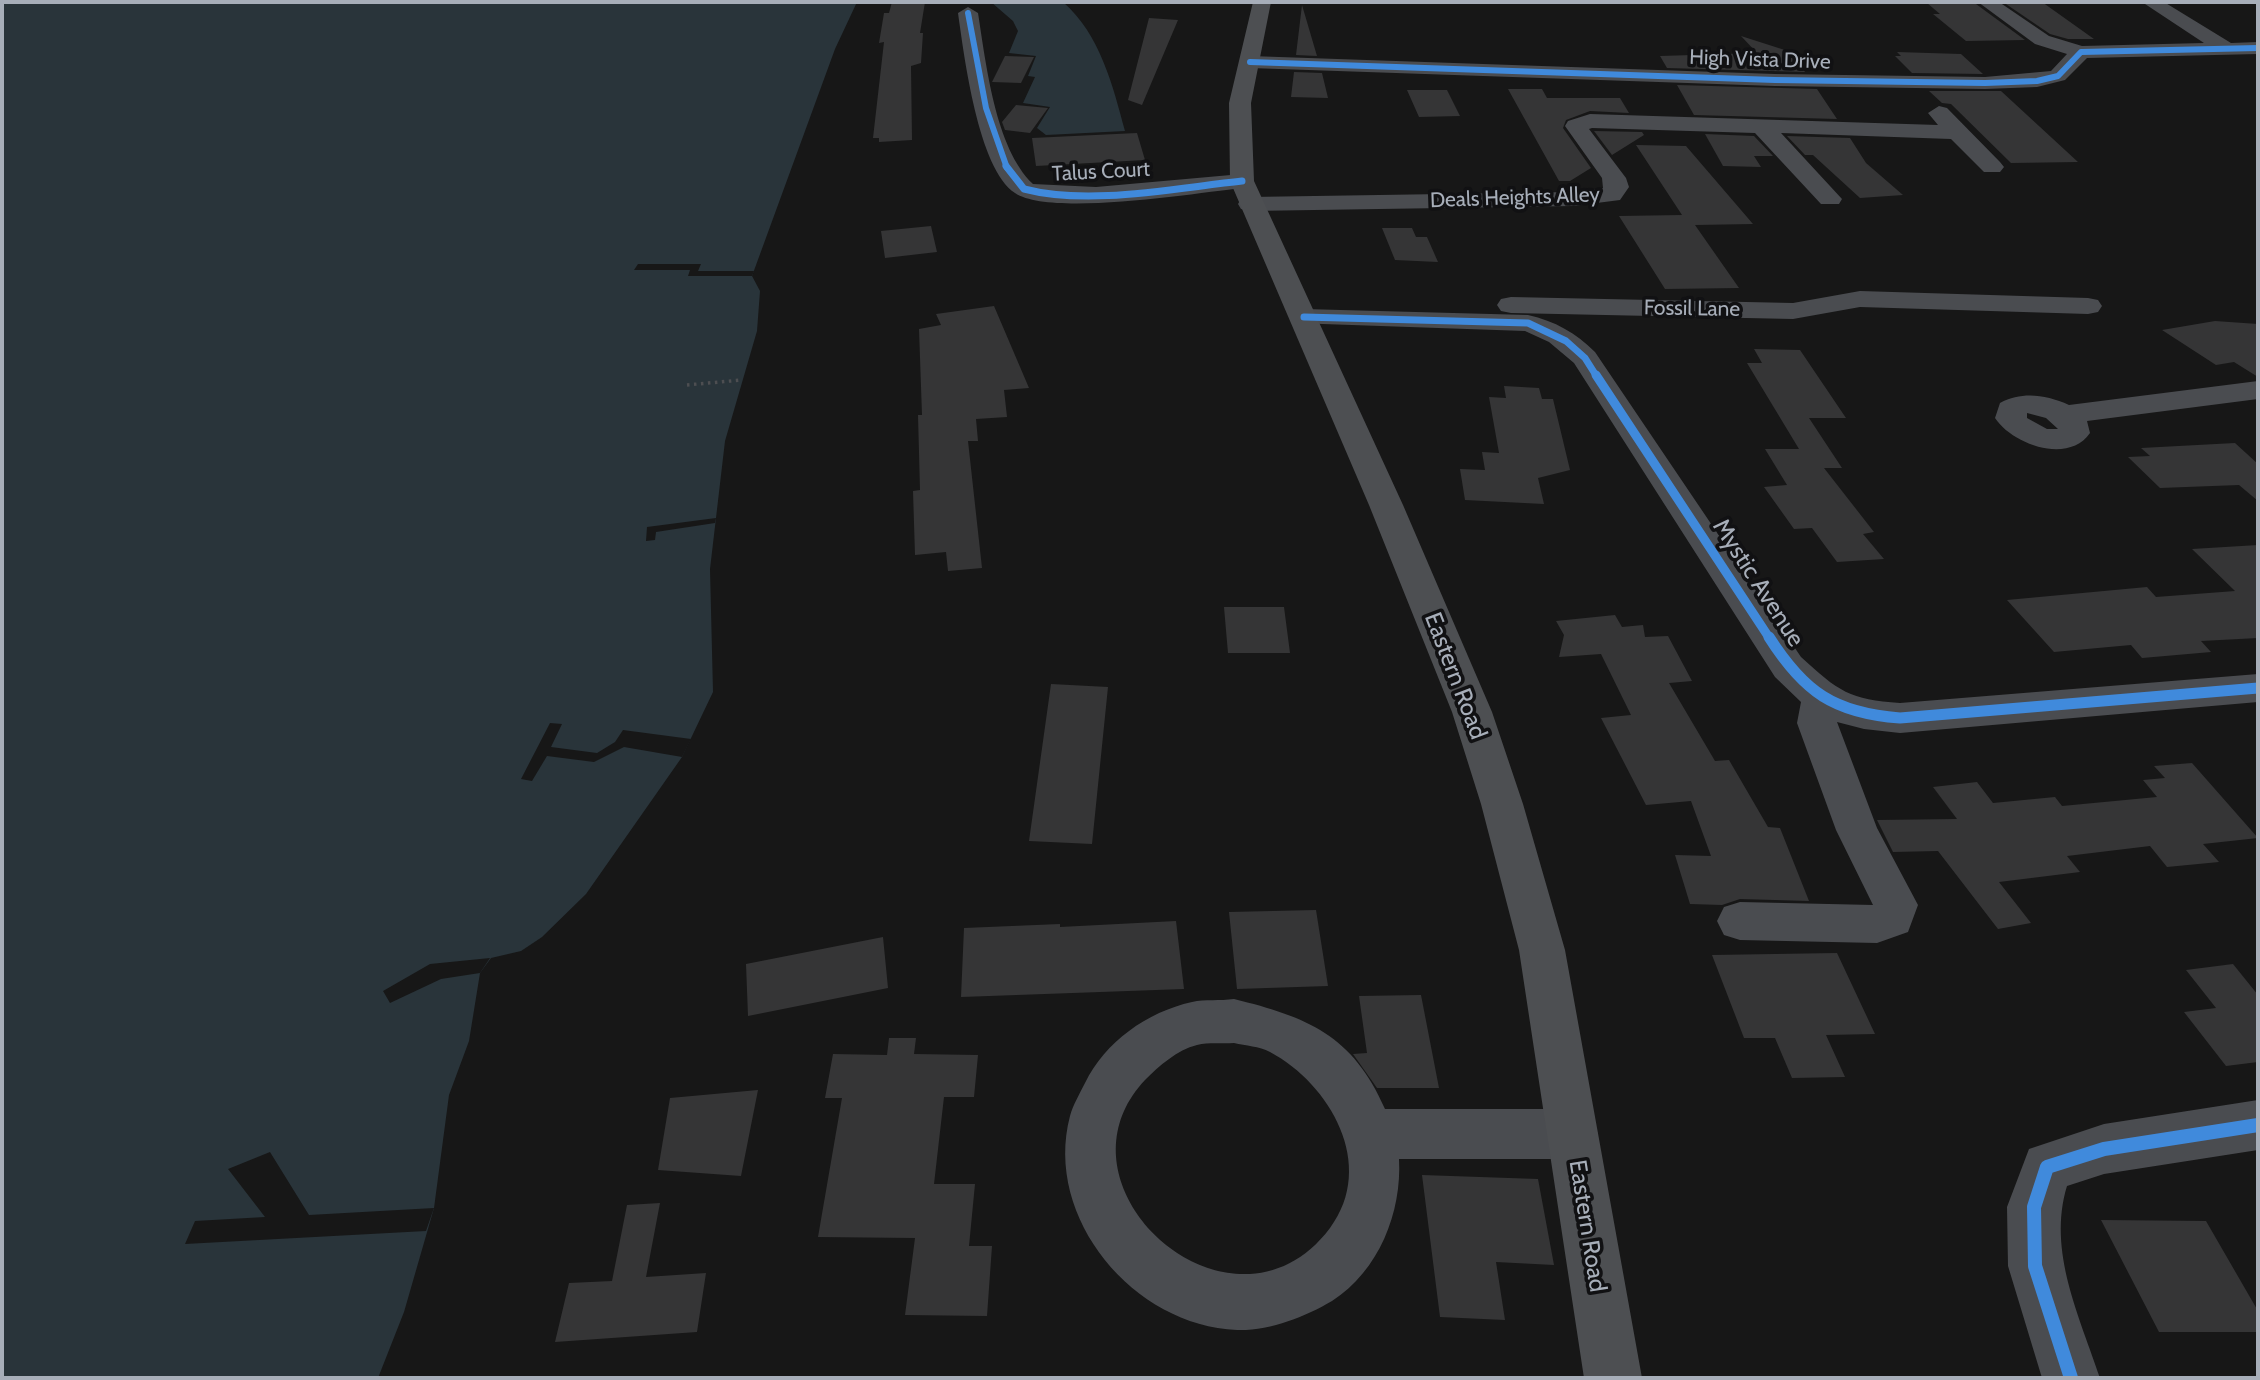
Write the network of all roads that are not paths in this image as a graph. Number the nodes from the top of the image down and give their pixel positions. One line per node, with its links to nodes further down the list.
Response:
1 (1262, 2): 8 (highway, Eastern Road)
2 (1987, 2): 7 (street)
3 (2151, 2): 5 (street)
4 (968, 13): 13 (street, Talus Court)
5 (2226, 48): 6 (street); 7 (street)
6 (2258, 48)
7 (2081, 52): 8 (street, High Vista Drive)
8 (1250, 62): 13 (highway, Eastern Road)
9 (1939, 113): 11 (street)
10 (1761, 126): 11 (street, Deals Heights Alley); 13 (street, Deals Heights Alley); 14 (street)
11 (1955, 132): 12 (street)
12 (1992, 167)
13 (1246, 192): 16 (highway, Eastern Road)
14 (1830, 199)
15 (2088, 306): 16 (street, Fossil Lane)
16 (1299, 309): 20 (street, Mystic Avenue); 23 (highway, Eastern Road)
17 (2258, 390): 18 (street)
18 (2064, 415)
19 (2258, 688): 20 (street, Mystic Avenue)
20 (1821, 699): 21 (street)
21 (1740, 921)
22 (2258, 1125): 26 (street)
23 (1572, 1134): 24 (street); 25 (highway, Eastern Road)
24 (1371, 1135): 24 (street)
25 (1613, 1378)
26 (2071, 1378)

